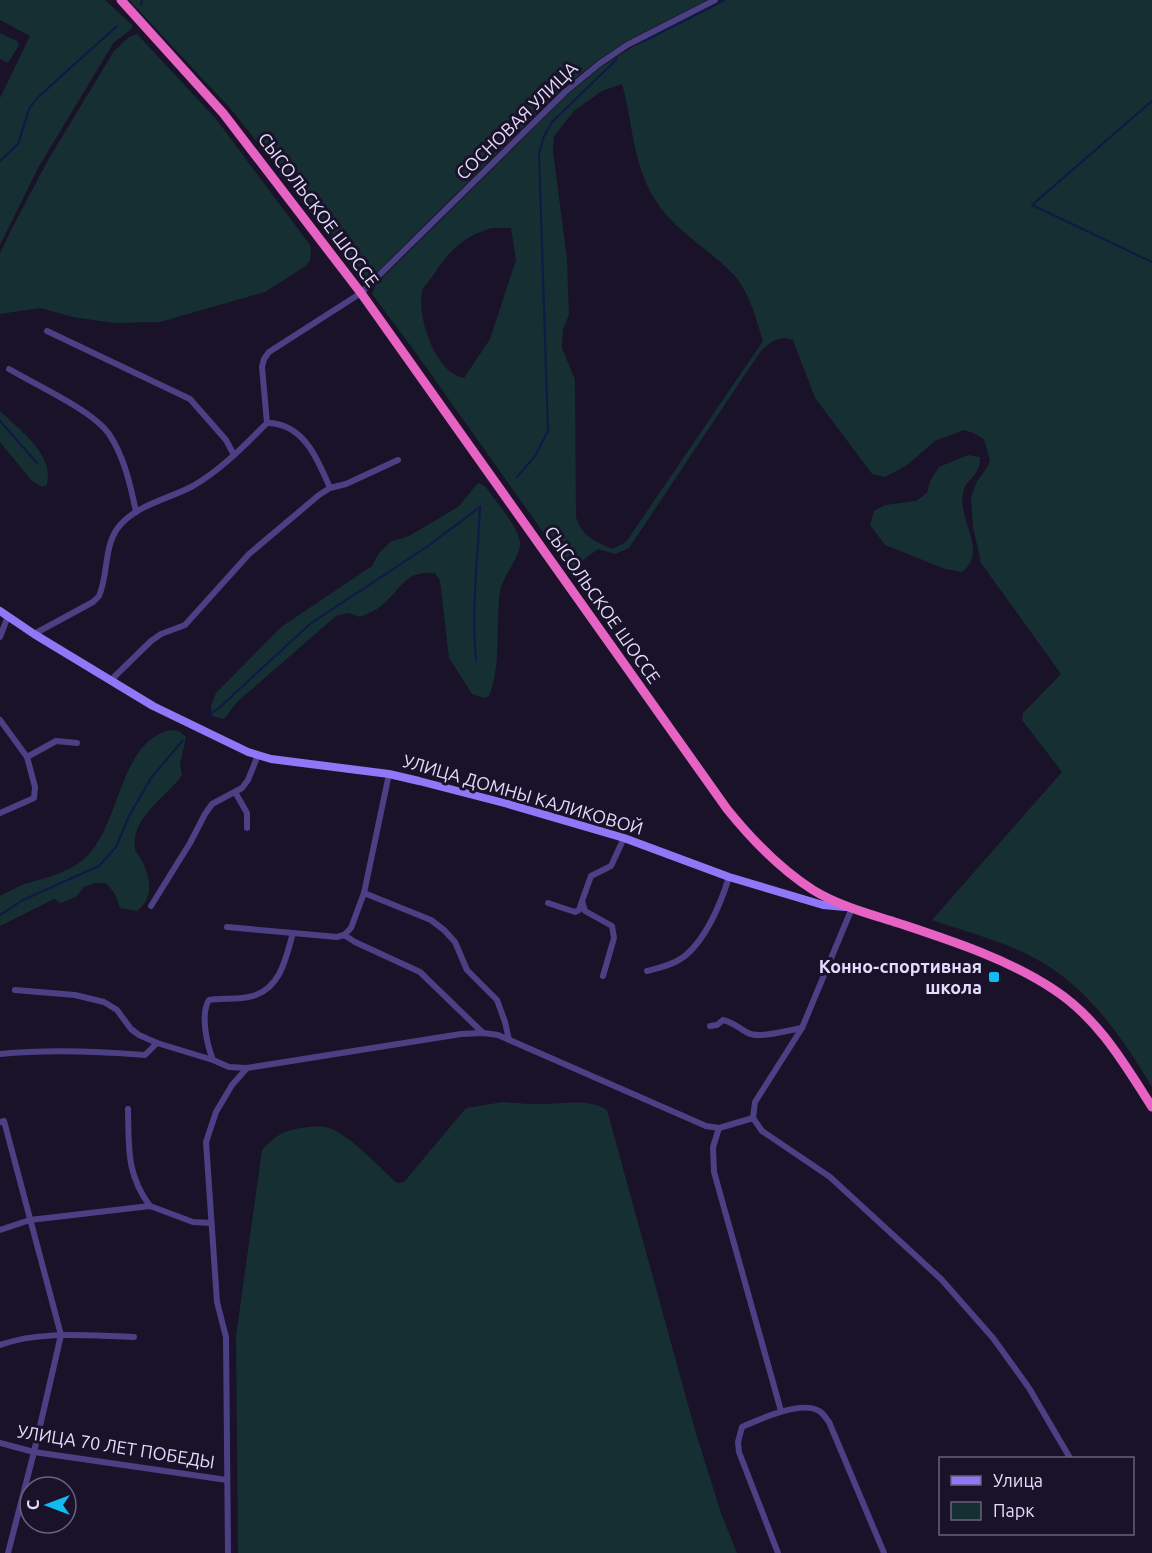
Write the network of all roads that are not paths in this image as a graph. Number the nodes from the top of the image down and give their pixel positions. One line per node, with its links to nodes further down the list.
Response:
1 (121, 0): 3 (highway, СЫСОЛЬСКОЕ ШОССЕ)
2 (716, 0): 3 (street, СОСНОВАЯ УЛИЦА)
3 (361, 293): 6 (street, СОСНОВАЯ УЛИЦА); 31 (highway, СЫСОЛЬСКОЕ ШОССЕ)
4 (47, 331): 7 (street)
5 (9, 369): 10 (street)
6 (267, 423): 7 (street); 9 (street)
7 (234, 455): 10 (street)
8 (398, 460): 9 (street)
9 (330, 488): 14 (street)
10 (136, 512): 12 (street)
11 (2, 615): 12 (main road, УЛИЦА ДОМНЫ КАЛИКОВОЙ); 13 (street)
12 (34, 634): 14 (main road, УЛИЦА ДОМНЫ КАЛИКОВОЙ)
13 (0, 637)
14 (110, 681): 19 (main road, УЛИЦА ДОМНЫ КАЛИКОВОЙ)
15 (0, 720): 16 (street)
16 (7, 731): 17 (street); 20 (street)
17 (0, 736)
18 (78, 743): 20 (street)
19 (258, 755): 21 (main road, УЛИЦА ДОМНЫ КАЛИКОВОЙ); 22 (street)
20 (27, 757): 23 (street)
21 (389, 774): 25 (main road, УЛИЦА ДОМНЫ КАЛИКОВОЙ); 27 (street)
22 (235, 792): 24 (street); 30 (street)
23 (0, 813)
24 (247, 828)
25 (624, 838): 26 (main road, УЛИЦА ДОМНЫ КАЛИКОВОЙ); 28 (street)
26 (729, 877): 31 (main road, УЛИЦА ДОМНЫ КАЛИКОВОЙ); 35 (street)
27 (364, 893): 34 (street); 41 (street)
28 (582, 901): 29 (street); 36 (street)
29 (548, 903)
30 (151, 906)
31 (852, 908): 39 (street); 46 (highway, СЫСОЛЬСКОЕ ШОССЕ)
32 (228, 927): 33 (street)
33 (293, 933): 34 (street); 44 (street)
34 (344, 935): 40 (street)
35 (647, 972)
36 (603, 976)
37 (15, 990): 42 (street)
38 (710, 1026): 39 (street)
39 (801, 1028): 48 (street)
40 (483, 1033): 41 (street); 45 (street)
41 (509, 1040): 50 (street)
42 (157, 1043): 43 (street); 44 (street)
43 (0, 1054)
44 (213, 1060): 45 (street)
45 (247, 1068): 53 (street)
46 (1152, 1107)
47 (128, 1109): 51 (street)
48 (753, 1118): 50 (street); 61 (street)
49 (2, 1121): 52 (street)
50 (719, 1128): 58 (street)
51 (150, 1206): 52 (street); 53 (street)
52 (30, 1220): 54 (street); 55 (street)
53 (211, 1223): 62 (street)
54 (0, 1230)
55 (61, 1335): 56 (street); 57 (street); 60 (street)
56 (134, 1337)
57 (0, 1345)
58 (781, 1411): 65 (street); 66 (street)
59 (0, 1443): 60 (street, УЛИЦА 70 ЛЕТ ПОБЕДЫ)
60 (34, 1452): 62 (street, УЛИЦА 70 ЛЕТ ПОБЕДЫ); 63 (street)
61 (1069, 1457)
62 (227, 1480): 64 (street)
63 (8, 1553)
64 (228, 1553)
65 (778, 1553)
66 (884, 1553)

